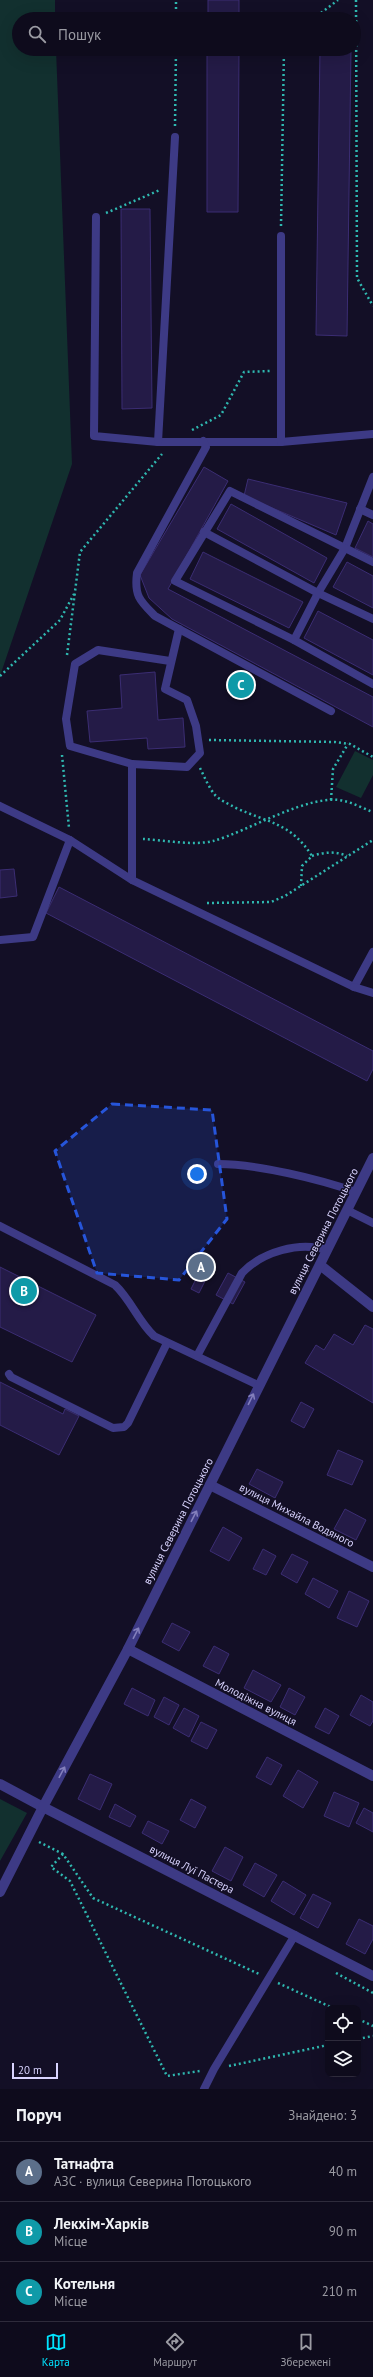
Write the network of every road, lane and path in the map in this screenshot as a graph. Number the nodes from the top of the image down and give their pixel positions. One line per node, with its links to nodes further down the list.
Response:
1 (176, 0): 4 (path)
2 (338, 0): 5 (path)
3 (356, 0): 6 (path)
4 (176, 12)
5 (322, 12)
6 (356, 12)
7 (176, 56): 10 (path)
8 (284, 56): 13 (path)
9 (356, 56): 14 (path)
10 (175, 137): 11 (lane)
11 (172, 186): 12 (path); 19 (lane)
12 (96, 217): 19 (lane)
13 (281, 236): 15 (lane)
14 (373, 306)
15 (282, 370): 16 (path); 21 (lane)
16 (190, 432)
17 (373, 434): 21 (lane)
18 (203, 441): 20 (lane); 21 (lane); 31 (lane)
19 (158, 442): 20 (lane)
20 (171, 442): 28 (path)
21 (281, 442)
22 (373, 477): 23 (lane)
23 (360, 509): 24 (lane); 26 (lane)
24 (373, 515)
25 (204, 532): 26 (lane); 29 (lane); 32 (lane)
26 (345, 548): 27 (lane); 29 (lane)
27 (373, 562)
28 (75, 592): 34 (path); 35 (path)
29 (318, 593): 30 (lane); 32 (lane)
30 (373, 619)
31 (179, 629): 33 (lane); 37 (lane)
32 (294, 640): 36 (lane)
33 (170, 662): 38 (lane); 43 (lane)
34 (66, 664)
35 (0, 676)
36 (373, 684)
37 (331, 712)
38 (198, 740): 39 (path); 42 (lane)
39 (348, 744): 41 (path); 44 (path)
40 (62, 748): 49 (path)
41 (373, 757)
42 (194, 759): 43 (lane); 47 (path)
43 (132, 764): 48 (lane)
44 (331, 800): 46 (path); 47 (path)
45 (0, 806): 49 (lane)
46 (373, 812)
47 (263, 820): 48 (path); 51 (path)
48 (132, 838): 53 (lane)
49 (70, 840): 53 (lane); 56 (lane)
50 (373, 840): 52 (path)
51 (312, 856): 52 (path); 54 (path)
52 (347, 856): 54 (path)
53 (132, 880): 58 (lane)
54 (301, 886): 55 (path)
55 (203, 903)
56 (0, 940)
57 (373, 952): 58 (lane)
58 (354, 987): 59 (lane)
59 (373, 993)
60 (373, 1158): 62 (street, вулиця Северина Потоцького)
61 (218, 1164): 62 (lane)
62 (356, 1192): 63 (street, вулиця Северина Потоцького)
63 (347, 1210): 64 (lane); 66 (street, вулиця Северина Потоцького)
64 (373, 1224)
65 (0, 1226): 69 (lane)
66 (327, 1250): 67 (street, вулиця Северина Потоцького); 70 (lane)
67 (320, 1265): 68 (street); 72 (street, вулиця Северина Потоцького)
68 (373, 1307)
69 (166, 1343): 70 (lane); 71 (lane)
70 (197, 1356): 72 (lane)
71 (9, 1374)
72 (258, 1386): 73 (street, вулиця Северина Потоцького, one-way to 72)
73 (210, 1485): 74 (street, вулиця Михайла Водяного); 75 (street, вулиця Северина Потоцького, one-way to 73)
74 (373, 1566)
75 (128, 1649): 76 (street, Молодіжна вулиця); 78 (street, вулиця Северина Потоцького, one-way to 75)
76 (373, 1776)
77 (0, 1784): 78 (street, вулиця Луї Пастера)
78 (43, 1806): 79 (street, вулиця Северина Потоцького); 82 (street, вулиця Луї Пастера)
79 (28, 1836): 80 (path); 81 (street, вулиця Северина Потоцького)
80 (63, 1854): 84 (path); 91 (path)
81 (0, 1892)
82 (295, 1935): 83 (street, вулиця Луї Пастера); 84 (lane)
83 (373, 1976)
84 (269, 1979): 85 (path); 91 (lane)
85 (326, 2005)
86 (361, 2020): 87 (path)
87 (373, 2026)
88 (373, 2036): 89 (path)
89 (361, 2038)
90 (325, 2046): 91 (path)
91 (214, 2069): 92 (lane)
92 (204, 2089)

